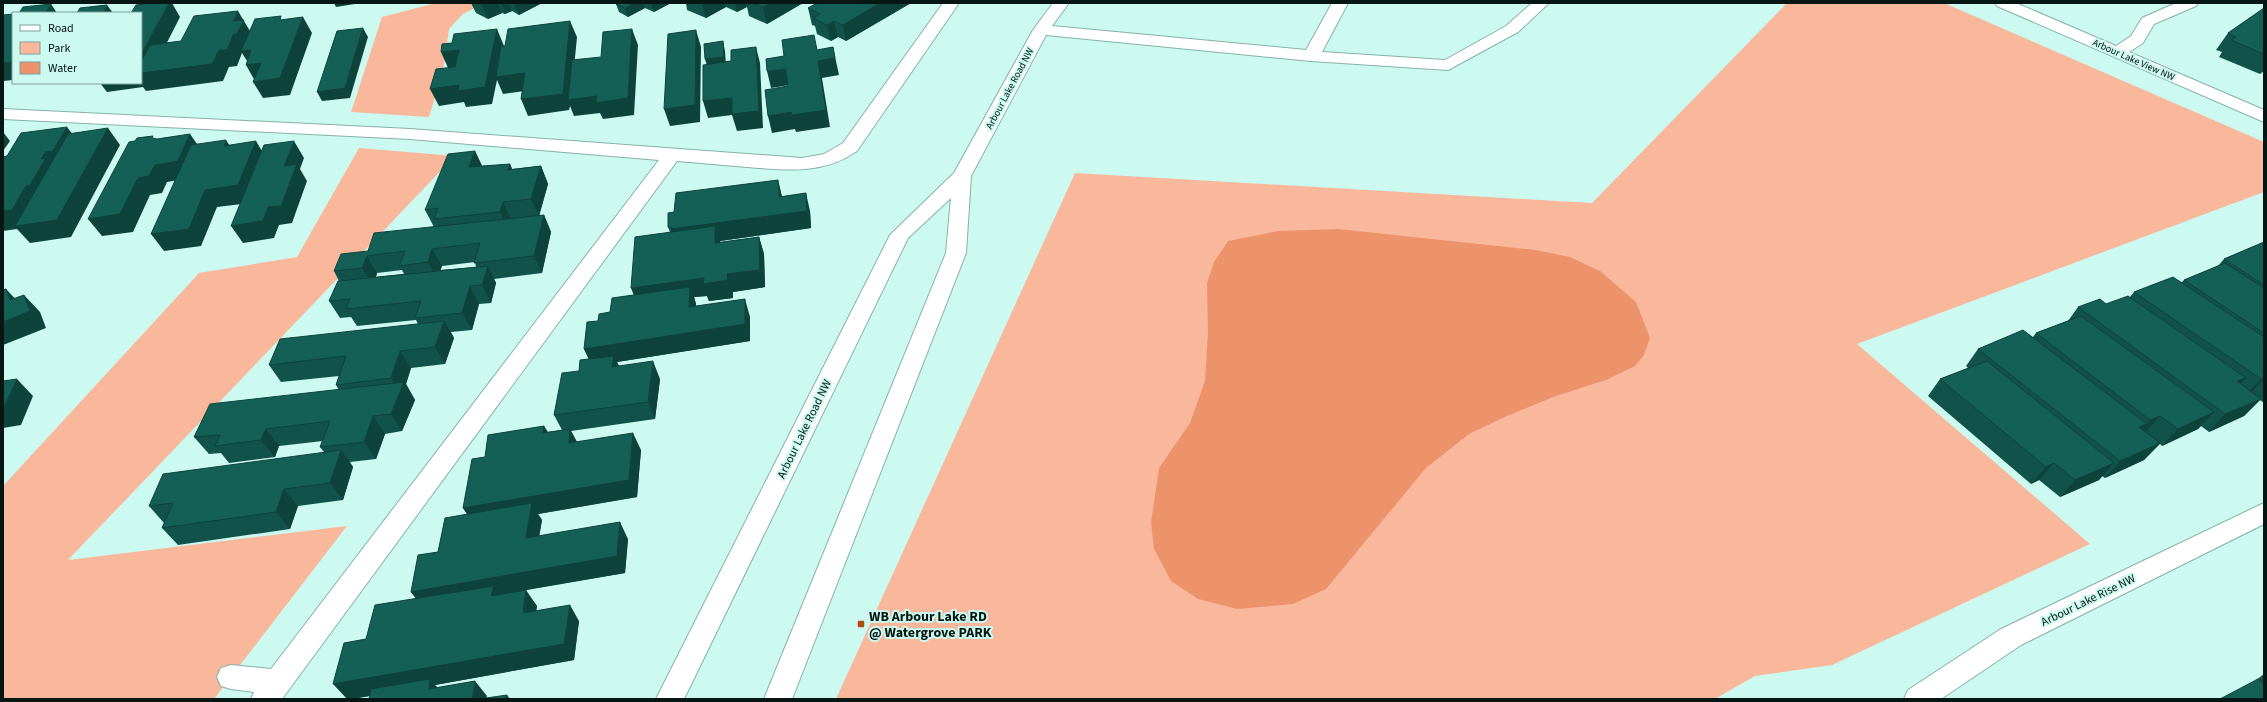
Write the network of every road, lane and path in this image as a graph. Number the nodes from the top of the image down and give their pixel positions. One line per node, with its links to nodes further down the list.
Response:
1 (951, 3): 12 (street)
2 (1061, 3): 7 (street, Arbour Lake Road NW)
3 (1340, 3): 9 (street)
4 (1541, 3): 9 (street)
5 (2003, 3): 8 (street, Arbour Lake View NW)
6 (2190, 3): 8 (street)
7 (1041, 30): 9 (street); 13 (street, Arbour Lake Road NW)
8 (2118, 52): 11 (street, Arbour Lake View NW)
9 (1310, 56)
10 (3, 114): 12 (street)
11 (2264, 117)
12 (673, 154): 16 (street)
13 (962, 176): 17 (street, Arbour Lake Road NW); 18 (street, Arbour Lake Road NW)
14 (2264, 513): 19 (street, Arbour Lake Rise NW)
15 (230, 677): 16 (street)
16 (270, 691)
17 (670, 699)
18 (778, 699)
19 (1918, 699)

